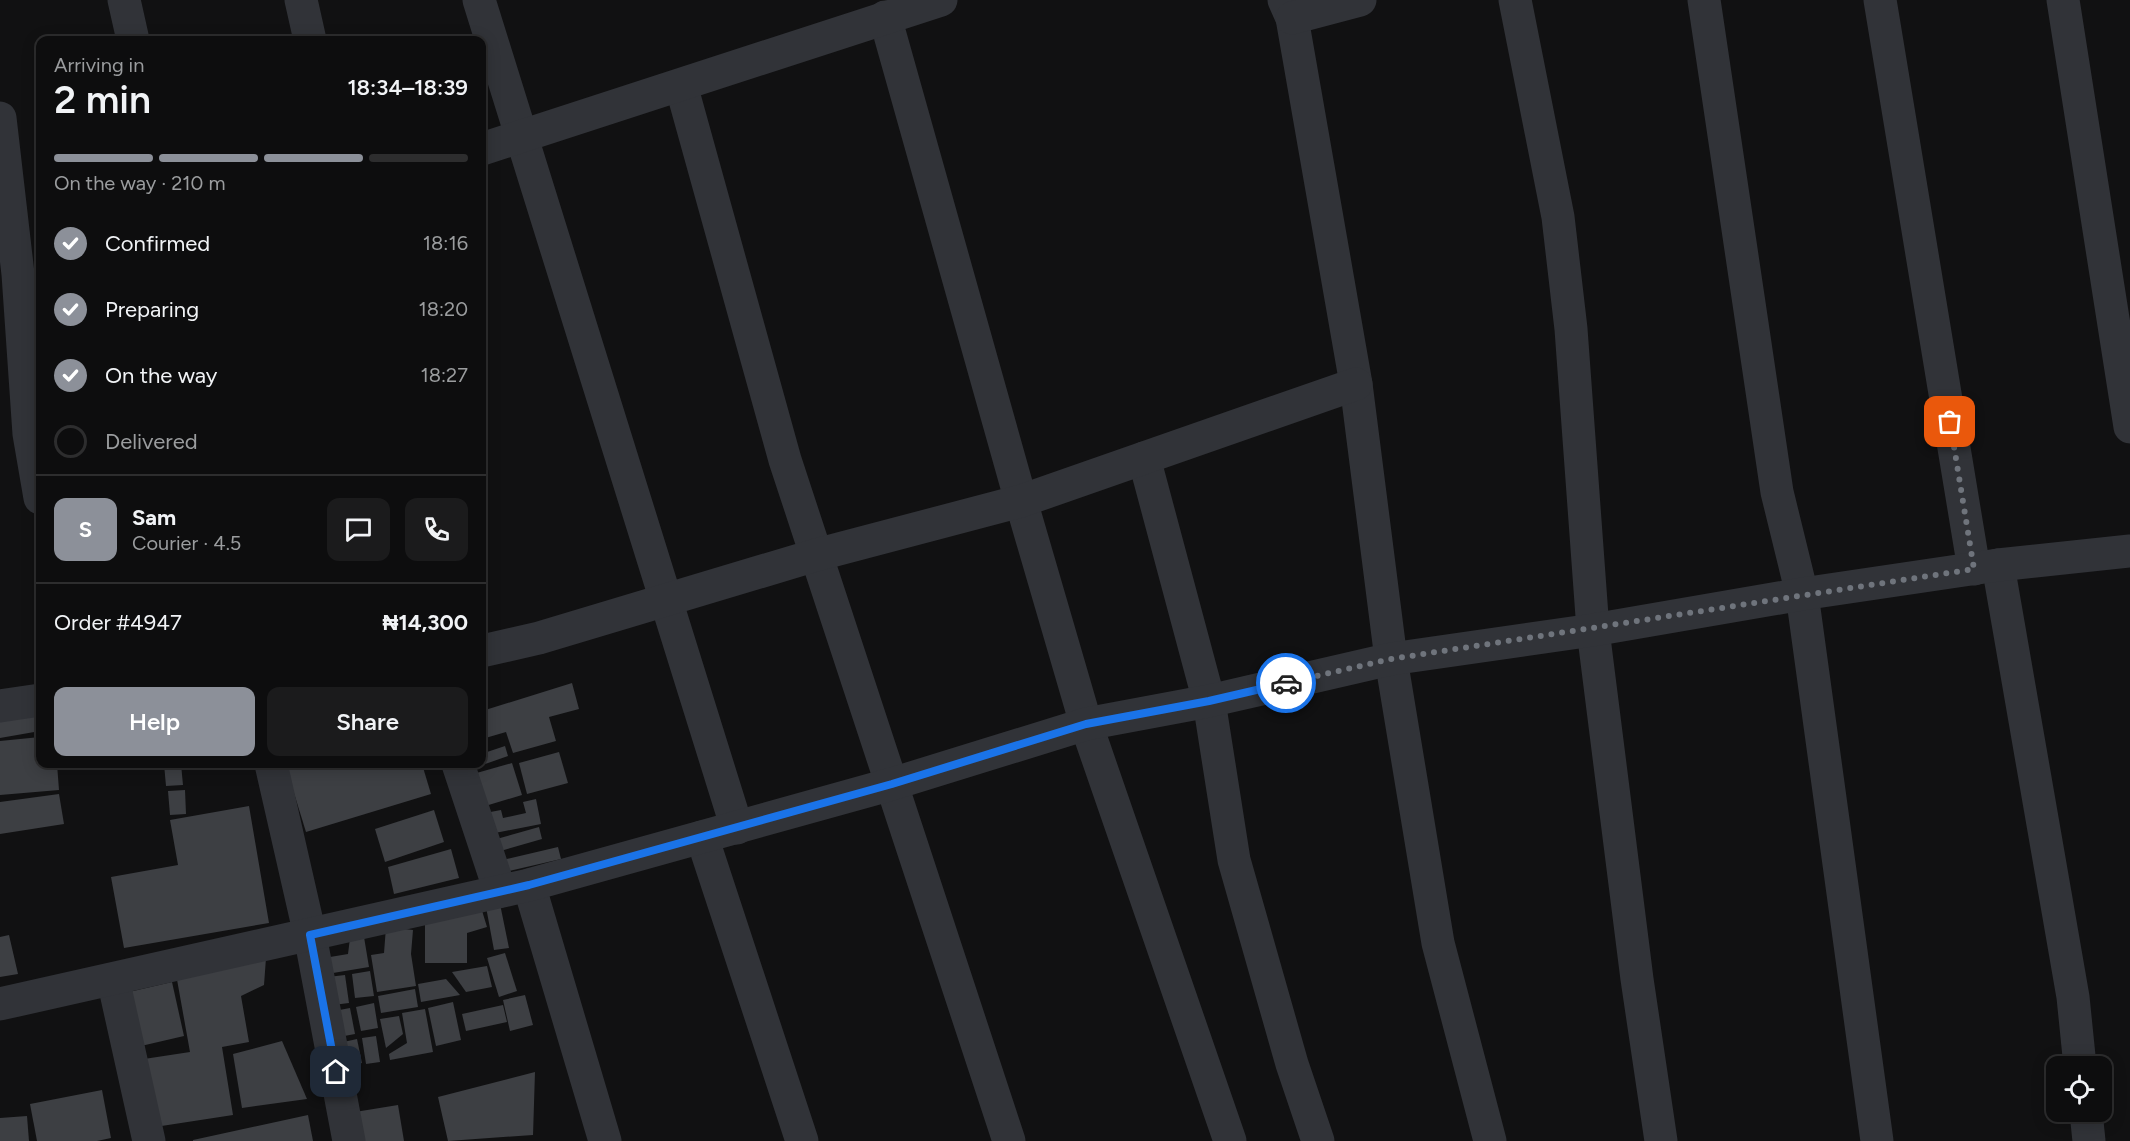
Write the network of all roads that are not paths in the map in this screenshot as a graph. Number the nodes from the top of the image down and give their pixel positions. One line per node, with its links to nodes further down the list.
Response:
1 (124, 0): 12 (street)
2 (301, 0): 13 (street)
3 (479, 0): 16 (street)
4 (941, 0): 11 (street)
5 (1360, 0): 10 (street)
6 (1515, 0): 29 (street)
7 (1704, 0): 27 (street)
8 (1880, 0): 26 (street)
9 (2063, 0): 20 (street)
10 (1288, 9): 19 (street)
11 (885, 17): 14 (street); 23 (street)
12 (132, 36)
13 (309, 36)
14 (681, 85): 16 (street); 25 (street)
15 (0, 118): 18 (street)
16 (520, 137): 17 (street); 28 (street)
17 (486, 147)
18 (20, 274): 22 (street)
19 (1356, 384): 21 (street); 31 (street)
20 (2130, 426)
21 (1144, 458): 23 (street); 33 (street)
22 (36, 475)
23 (1020, 501): 25 (street); 35 (street)
24 (2130, 551): 26 (street)
25 (816, 555): 28 (street); 38 (street)
26 (1986, 567): 27 (street); 45 (street)
27 (1802, 594): 29 (street); 56 (street)
28 (665, 599): 30 (street); 39 (street)
29 (1593, 630): 31 (street); 55 (street)
30 (486, 650)
31 (1391, 659): 33 (street); 54 (street)
32 (36, 701): 34 (street)
33 (1209, 701): 35 (street); 53 (street)
34 (0, 706)
35 (1086, 724): 38 (street); 52 (street)
36 (272, 768): 42 (street)
37 (460, 768): 41 (street)
38 (892, 784): 39 (street); 51 (street)
39 (737, 828): 40 (street)
40 (702, 837): 41 (street); 50 (street)
41 (515, 888): 42 (street); 49 (street)
42 (310, 935): 43 (street); 48 (street)
43 (113, 979): 44 (street); 47 (street)
44 (0, 1004)
45 (2079, 1056)
46 (2086, 1122): 57 (street)
47 (149, 1141)
48 (349, 1141)
49 (605, 1141)
50 (802, 1141)
51 (1009, 1141)
52 (1230, 1141)
53 (1318, 1141)
54 (1490, 1141)
55 (1662, 1141)
56 (1877, 1141)
57 (2089, 1141)

